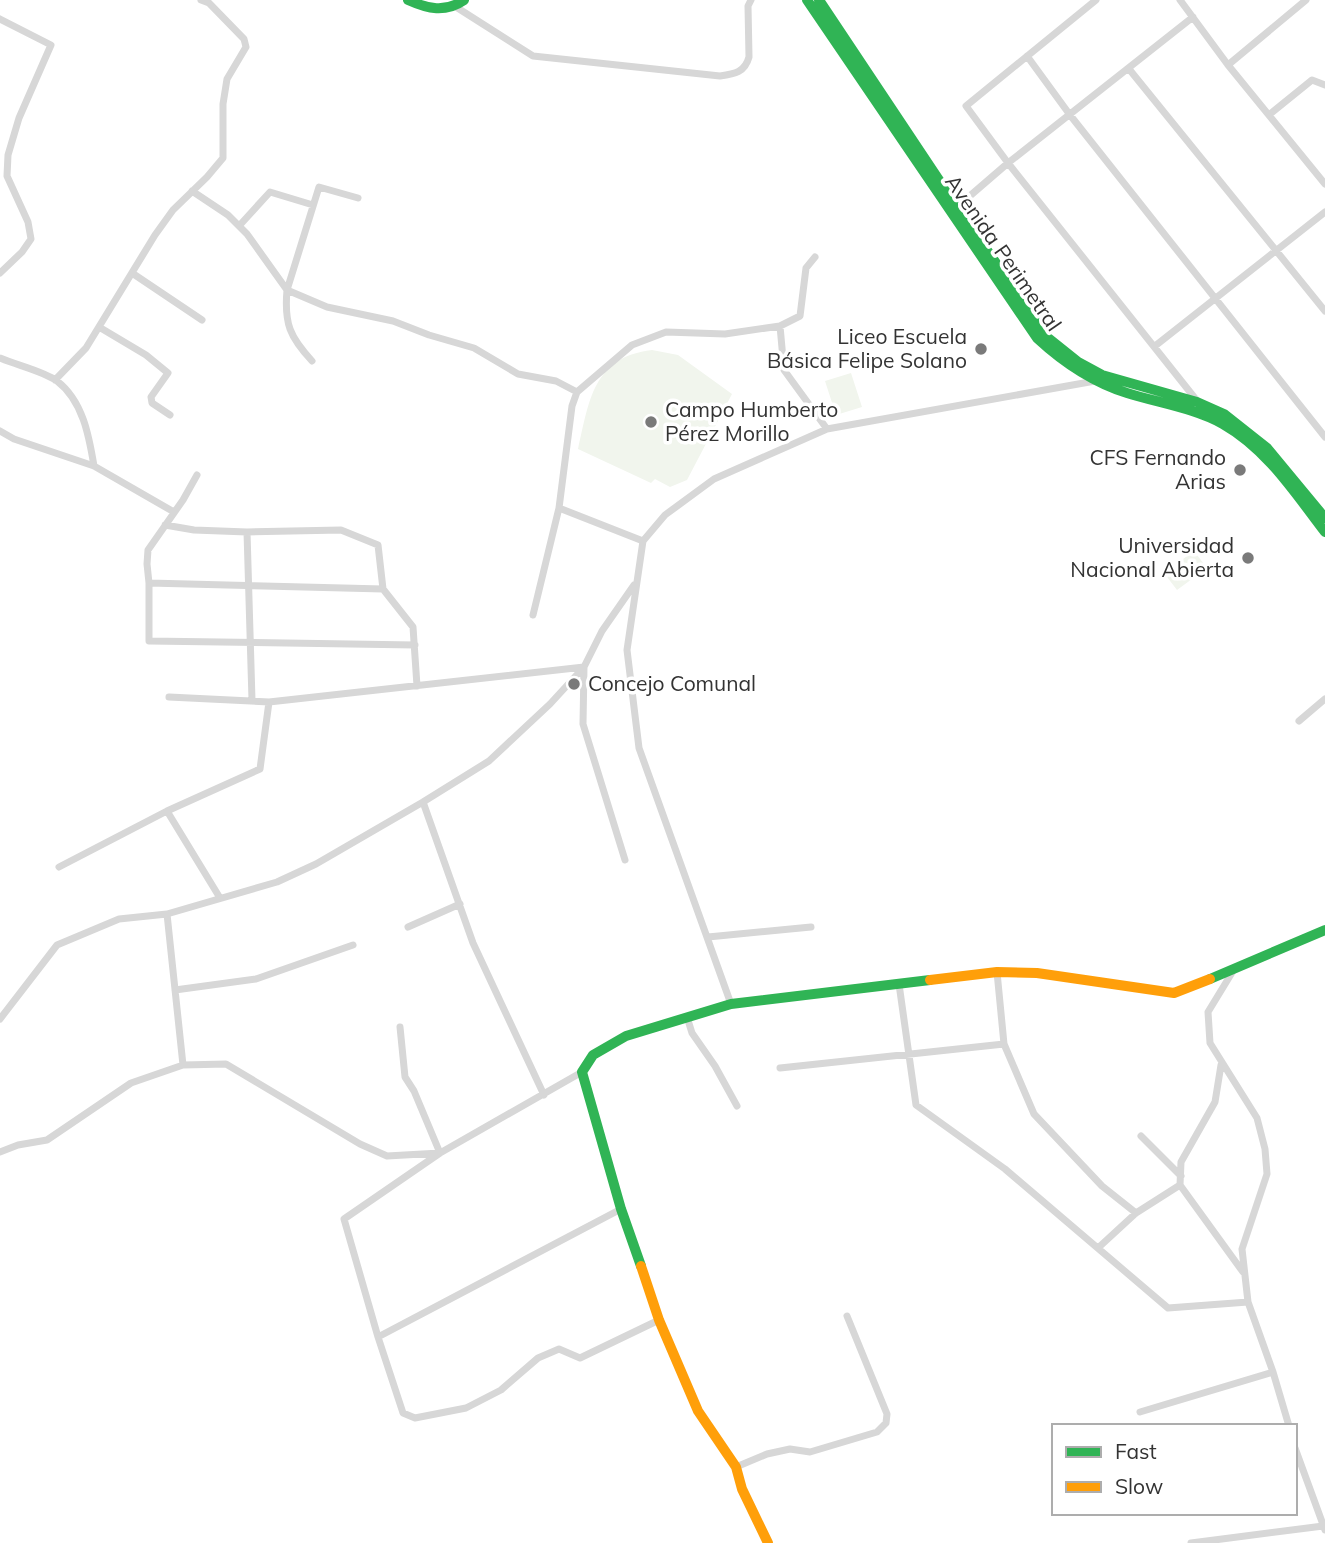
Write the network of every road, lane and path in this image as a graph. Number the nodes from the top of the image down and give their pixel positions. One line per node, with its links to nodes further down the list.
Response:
1 (201, 0): 21 (street)
2 (408, 0): 9 (main road)
3 (751, 0): 10 (street)
4 (807, 0): 41 (main road, Avenida Perimetral)
5 (820, 0): 24 (main road, Avenida Perimetral)
6 (1096, 0): 13 (street)
7 (1180, 0): 11 (street)
8 (1306, 0): 14 (street)
9 (420, 3): 10 (main road)
10 (460, 4)
11 (1193, 17): 14 (street); 15 (street)
12 (0, 19): 29 (street)
13 (1027, 56): 18 (street); 19 (street)
14 (1228, 65): 17 (street)
15 (1129, 69): 18 (street); 27 (street)
16 (1325, 85): 17 (street)
17 (1270, 114): 20 (street)
18 (1070, 115): 19 (street); 32 (street)
19 (1007, 163): 24 (street); 37 (street)
20 (1325, 184)
21 (192, 191): 26 (street); 30 (street)
22 (358, 198): 23 (street)
23 (313, 205): 26 (street); 31 (street)
24 (957, 207): 43 (main road, Avenida Perimetral)
25 (1325, 212): 27 (street)
26 (239, 226): 31 (street)
27 (1277, 251): 32 (street); 33 (street)
28 (815, 257): 35 (street)
29 (0, 273)
30 (132, 273): 34 (street); 36 (street)
31 (287, 290): 39 (street); 42 (street)
32 (1215, 300): 37 (street); 47 (street)
33 (1325, 312)
34 (202, 320)
35 (780, 326): 42 (street); 45 (street)
36 (99, 327): 40 (street); 44 (street)
37 (1155, 346): 43 (street)
38 (0, 358): 40 (street)
39 (312, 362)
40 (55, 380): 48 (street)
41 (1095, 381): 45 (street); 55 (main road, Avenida Perimetral)
42 (577, 392): 50 (street)
43 (1198, 403): 52 (main road, Avenida Perimetral)
44 (170, 415)
45 (827, 429): 56 (street)
46 (0, 430): 48 (street)
47 (1325, 437)
48 (94, 466): 51 (street)
49 (197, 475): 51 (street)
50 (559, 508): 56 (street); 61 (street)
51 (174, 512): 53 (street)
52 (1325, 518)
53 (165, 525): 54 (street); 58 (street)
54 (247, 532): 59 (street); 60 (street)
55 (1325, 532)
56 (643, 541): 57 (street)
57 (636, 581): 64 (street); 81 (street)
58 (149, 583): 59 (street); 62 (street)
59 (248, 586): 60 (street); 62 (street)
60 (383, 589): 63 (street)
61 (533, 615)
62 (248, 641): 63 (street); 68 (street)
63 (415, 645): 65 (street)
64 (584, 667): 65 (street); 71 (street); 73 (street)
65 (417, 686): 69 (street)
66 (169, 697): 68 (street)
67 (1325, 699): 70 (street)
68 (252, 700): 69 (street)
69 (269, 702): 72 (street)
70 (1299, 721)
71 (423, 802): 75 (street); 76 (street)
72 (167, 811): 74 (street); 75 (street)
73 (625, 860)
74 (59, 867)
75 (220, 898): 77 (street)
76 (460, 904): 78 (street); 97 (street)
77 (167, 914): 86 (street); 89 (street)
78 (408, 927)
79 (811, 927): 81 (street)
80 (1325, 930): 83 (main road)
81 (708, 937): 87 (street)
82 (353, 945): 86 (street)
83 (1233, 970): 84 (main road); 93 (street)
84 (997, 972): 85 (main road); 91 (street)
85 (899, 984): 87 (main road); 92 (street)
86 (176, 990): 94 (street)
87 (731, 1004): 88 (main road)
88 (687, 1017): 96 (main road); 98 (street)
89 (0, 1019)
90 (400, 1027): 101 (street)
91 (1004, 1044): 92 (street); 104 (street)
92 (908, 1056): 95 (street); 105 (street)
93 (1221, 1064): 102 (street); 106 (street)
94 (183, 1065): 100 (street); 101 (street)
95 (780, 1068)
96 (582, 1072): 97 (street); 103 (main road)
97 (544, 1096): 101 (street)
98 (737, 1106)
99 (1141, 1136): 102 (street)
100 (0, 1152)
101 (440, 1153): 110 (street)
102 (1181, 1181): 104 (street); 106 (street)
103 (621, 1209): 109 (main road); 110 (street)
104 (1136, 1213): 105 (street)
105 (1098, 1248): 107 (street)
106 (1245, 1275): 107 (street)
107 (1248, 1302): 111 (street)
108 (847, 1315): 115 (street)
109 (659, 1320): 110 (street); 115 (main road)
110 (378, 1337)
111 (1273, 1372): 112 (street); 113 (street)
112 (1140, 1412)
113 (1288, 1424)
114 (1297, 1455): 116 (street)
115 (736, 1467): 117 (main road)
116 (1324, 1528): 118 (street)
117 (768, 1543)
118 (1191, 1543)

